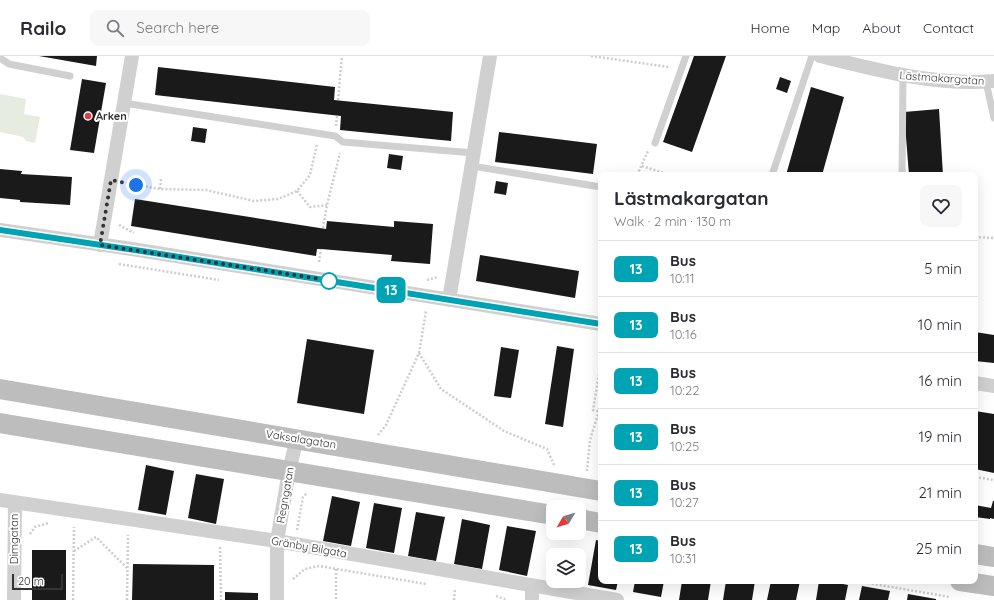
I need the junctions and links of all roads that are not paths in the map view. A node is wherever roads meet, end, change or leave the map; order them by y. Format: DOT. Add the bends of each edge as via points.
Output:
graph roads {
  1 [pos="132,56"];
  2 [pos="490,56"];
  3 [pos="686,56"];
  4 [pos="812,56"];
  5 [pos="820,56"];
  6 [pos="0,58"];
  7 [pos="70,76"];
  8 [pos="903,76"];
  9 [pos="990,81"];
  10 [pos="124,103"];
  11 [pos="994,118"];
  12 [pos="655,143"];
  13 [pos="473,159"];
  14 [pos="773,172"];
  15 [pos="902,172"];
  16 [pos="598,185"];
  17 [pos="0,230"];
  18 [pos="100,245"];
  19 [pos="449,300"];
  20 [pos="598,324"];
  21 [pos="978,383"];
  22 [pos="994,386"];
  23 [pos="0,389"];
  24 [pos="0,423"];
  25 [pos="297,438"];
  26 [pos="289,471"];
  27 [pos="598,490"];
  28 [pos="0,500"];
  29 [pos="14,503"];
  30 [pos="546,514"];
  31 [pos="586,520"];
  32 [pos="598,522"];
  33 [pos="277,541"];
  34 [pos="978,554"];
  35 [pos="994,557"];
  36 [pos="532,586"];
  37 [pos="994,586"];
  38 [pos="957,589"];
  39 [pos="14,600"];
  40 [pos="276,600"];
  41 [pos="532,600"];
  42 [pos="617,600"];
  1 -- 10 [label="street"];
  2 -- 13 [label="street"];
  3 -- 12 [label="lane"];
  4 -- 14 [label="lane"];
  5 -- 8 [label="street, Lästmakargatan"];
  6 -- 7 [label="lane" via="9,64"];
  8 -- 9 [label="street, Lästmakargatan" via="951,81"];
  8 -- 15 [label="lane"];
  9 -- 11 [label="lane"];
  10 -- 13 [label="lane" via="335,136 343,142"];
  10 -- 18 [label="street"];
  13 -- 16 [label="lane"];
  13 -- 19 [label="street"];
  17 -- 18 [label="street"];
  18 -- 19 [label="street"];
  19 -- 20 [label="street"];
  21 -- 22 [label="street"];
  23 -- 25 [label="main road, Vaksalagatan"];
  24 -- 26 [label="main road"];
  25 -- 26 [label="street, Regngatan"];
  25 -- 27 [label="main road, Vaksalagatan"];
  26 -- 30 [label="main road"];
  26 -- 33 [label="street, Regngatan"];
  28 -- 29 [label="street, Gränby Bilgata"];
  29 -- 33 [label="street, Gränby Bilgata"];
  29 -- 39 [label="street, Dimgatan"];
  31 -- 32 [label="main road"];
  33 -- 36 [label="street, Gränby Bilgata"];
  33 -- 40 [label="street, Regngatan"];
  34 -- 35 [label="main road"];
  36 -- 41 [label="street"];
  36 -- 42 [label="street, Gränby Bilgata"];
  37 -- 38 [label="main road"];
}
